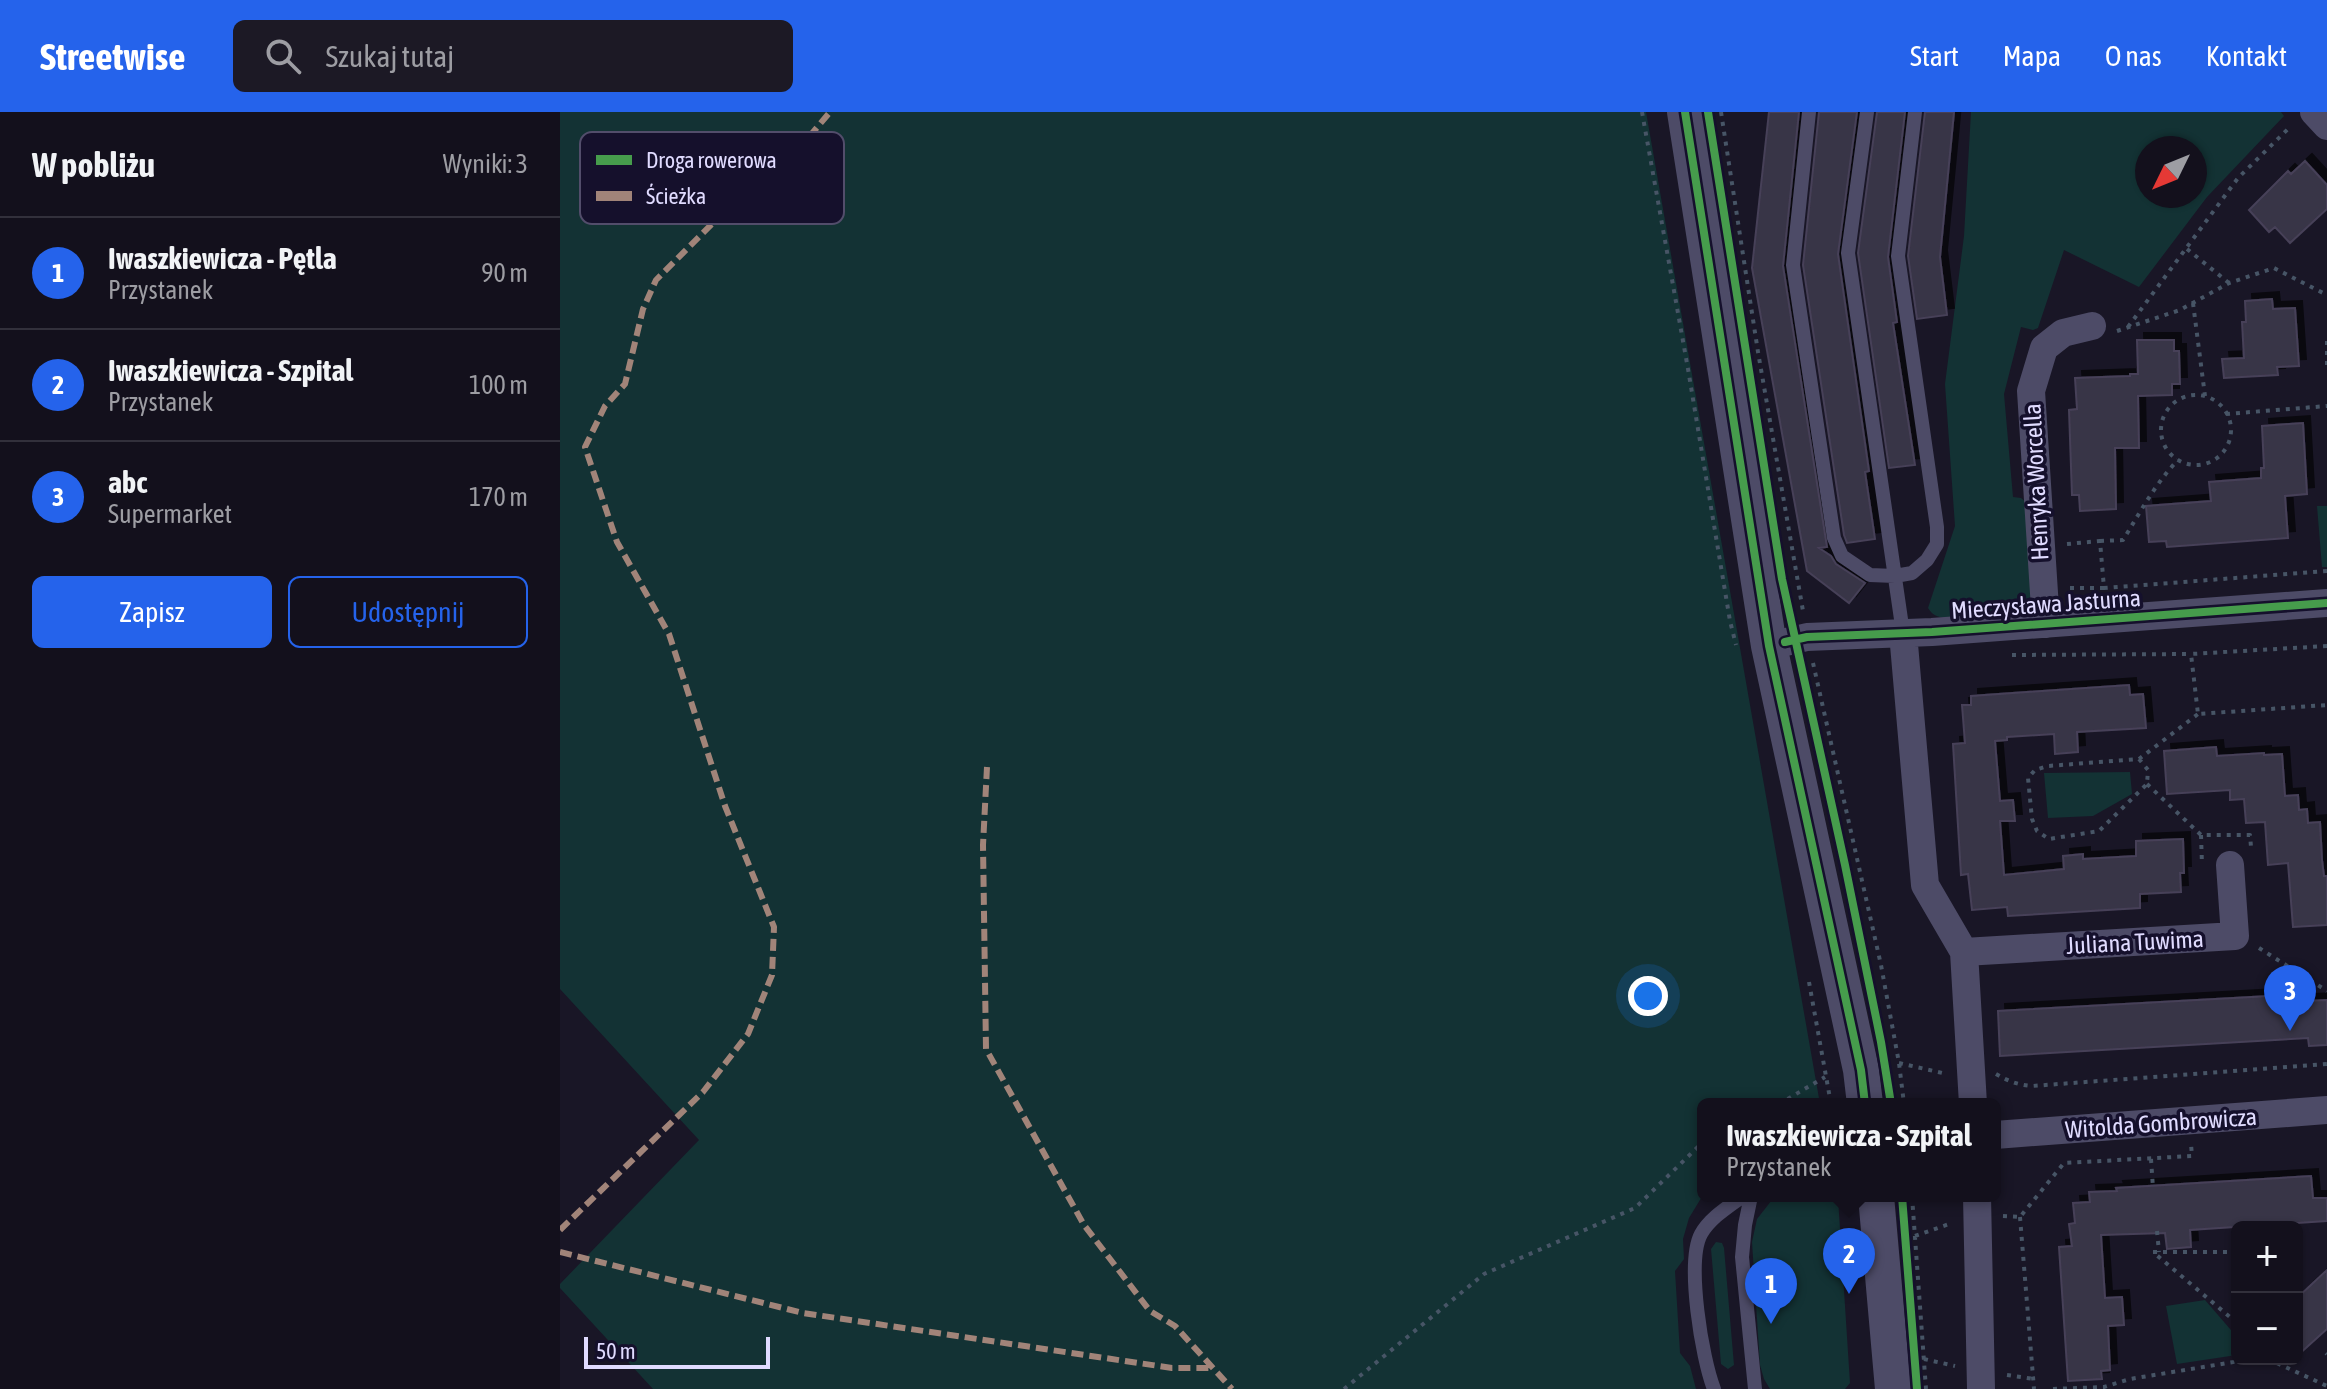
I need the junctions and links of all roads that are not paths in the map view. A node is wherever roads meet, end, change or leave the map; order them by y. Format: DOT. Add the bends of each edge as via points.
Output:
graph roads {
  1 [pos="1685,112"];
  2 [pos="1809,112"];
  3 [pos="1867,112"];
  4 [pos="1915,112"];
  5 [pos="2104,329"];
  6 [pos="1895,576"];
  7 [pos="2327,603"];
  8 [pos="2046,624"];
  9 [pos="1903,633"];
  10 [pos="1769,646"];
  11 [pos="2216,869"];
  12 [pos="1964,952"];
  13 [pos="1864,1098"];
  14 [pos="1973,1098"];
  15 [pos="2327,1110"];
  16 [pos="2001,1135"];
  17 [pos="1736,1202"];
  18 [pos="1750,1202"];
  19 [pos="1977,1202"];
  20 [pos="1889,1203"];
  21 [pos="1714,1389"];
  22 [pos="1755,1389"];
  23 [pos="1893,1389"];
  24 [pos="1981,1389"];
  1 -- 10 [label="street"];
  2 -- 6 [label="lane" via="1793,265 1834,538 1842,556 1870,575"];
  3 -- 6 [label="lane" via="1848,253"];
  4 -- 6 [label="lane" via="1898,256 1937,544 1912,573"];
  5 -- 8 [label="street, Henryka Worcella" via="2063,333 2044,348 2031,391"];
  6 -- 9 [label="lane"];
  7 -- 8 [label="street, Mieczysława Jasturna"];
  8 -- 9 [label="street, Mieczysława Jasturna"];
  9 -- 10 [label="street, Mieczysława Jasturna" via="1807,637"];
  9 -- 12 [label="street" via="1925,885"];
  10 -- 13 [label="street"];
  11 -- 12 [label="street, Juliana Tuwima" via="2235,936"];
  12 -- 14 [label="street"];
  15 -- 16 [label="street, Witolda Gombrowicza"];
  17 -- 21 [label="lane" via="1708,1224 1696,1245 1701,1345"];
  18 -- 22 [label="lane" via="1742,1257"];
  19 -- 24 [label="street"];
  20 -- 23 [label="street"];
}
